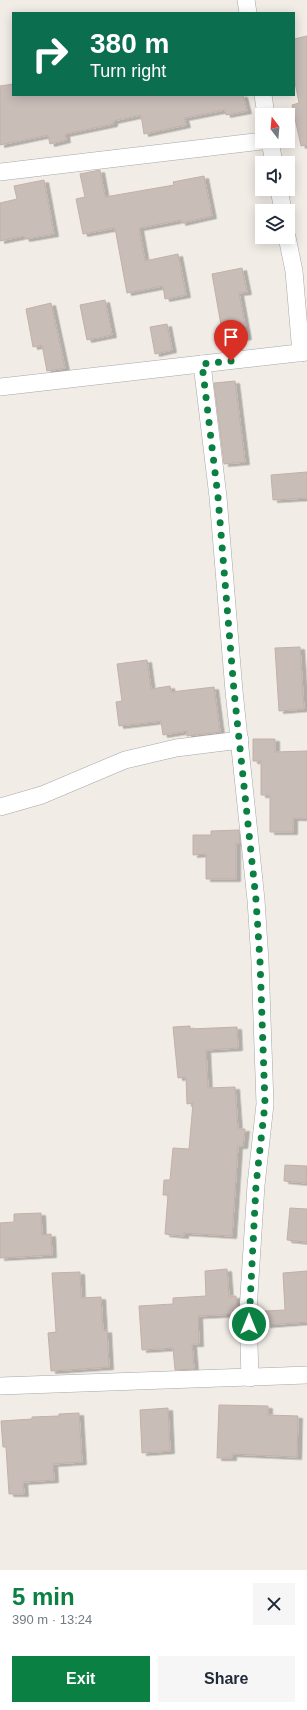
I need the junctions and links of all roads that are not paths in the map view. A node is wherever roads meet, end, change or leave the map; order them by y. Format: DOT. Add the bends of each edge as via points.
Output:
graph roads {
  1 [pos="246,0"];
  2 [pos="248,12"];
  3 [pos="263,96"];
  4 [pos="265,108"];
  5 [pos="255,142"];
  6 [pos="0,172"];
  7 [pos="289,244"];
  8 [pos="304,353"];
  9 [pos="202,364"];
  10 [pos="0,387"];
  11 [pos="240,740"];
  12 [pos="0,807"];
  13 [pos="307,1376"];
  14 [pos="250,1378"];
  15 [pos="0,1386"];
  1 -- 2 [label="street"];
  3 -- 4 [label="street"];
  5 -- 6 [label="street"];
  7 -- 8 [label="street"];
  8 -- 9 [label="street"];
  9 -- 10 [label="street"];
  9 -- 11 [label="street" via="218,497"];
  11 -- 12 [label="street" via="176,748 125,760 42,795"];
  11 -- 14 [label="street" via="256,900 265,1104 256,1185 248,1311"];
  13 -- 14 [label="street"];
  14 -- 15 [label="street"];
}
